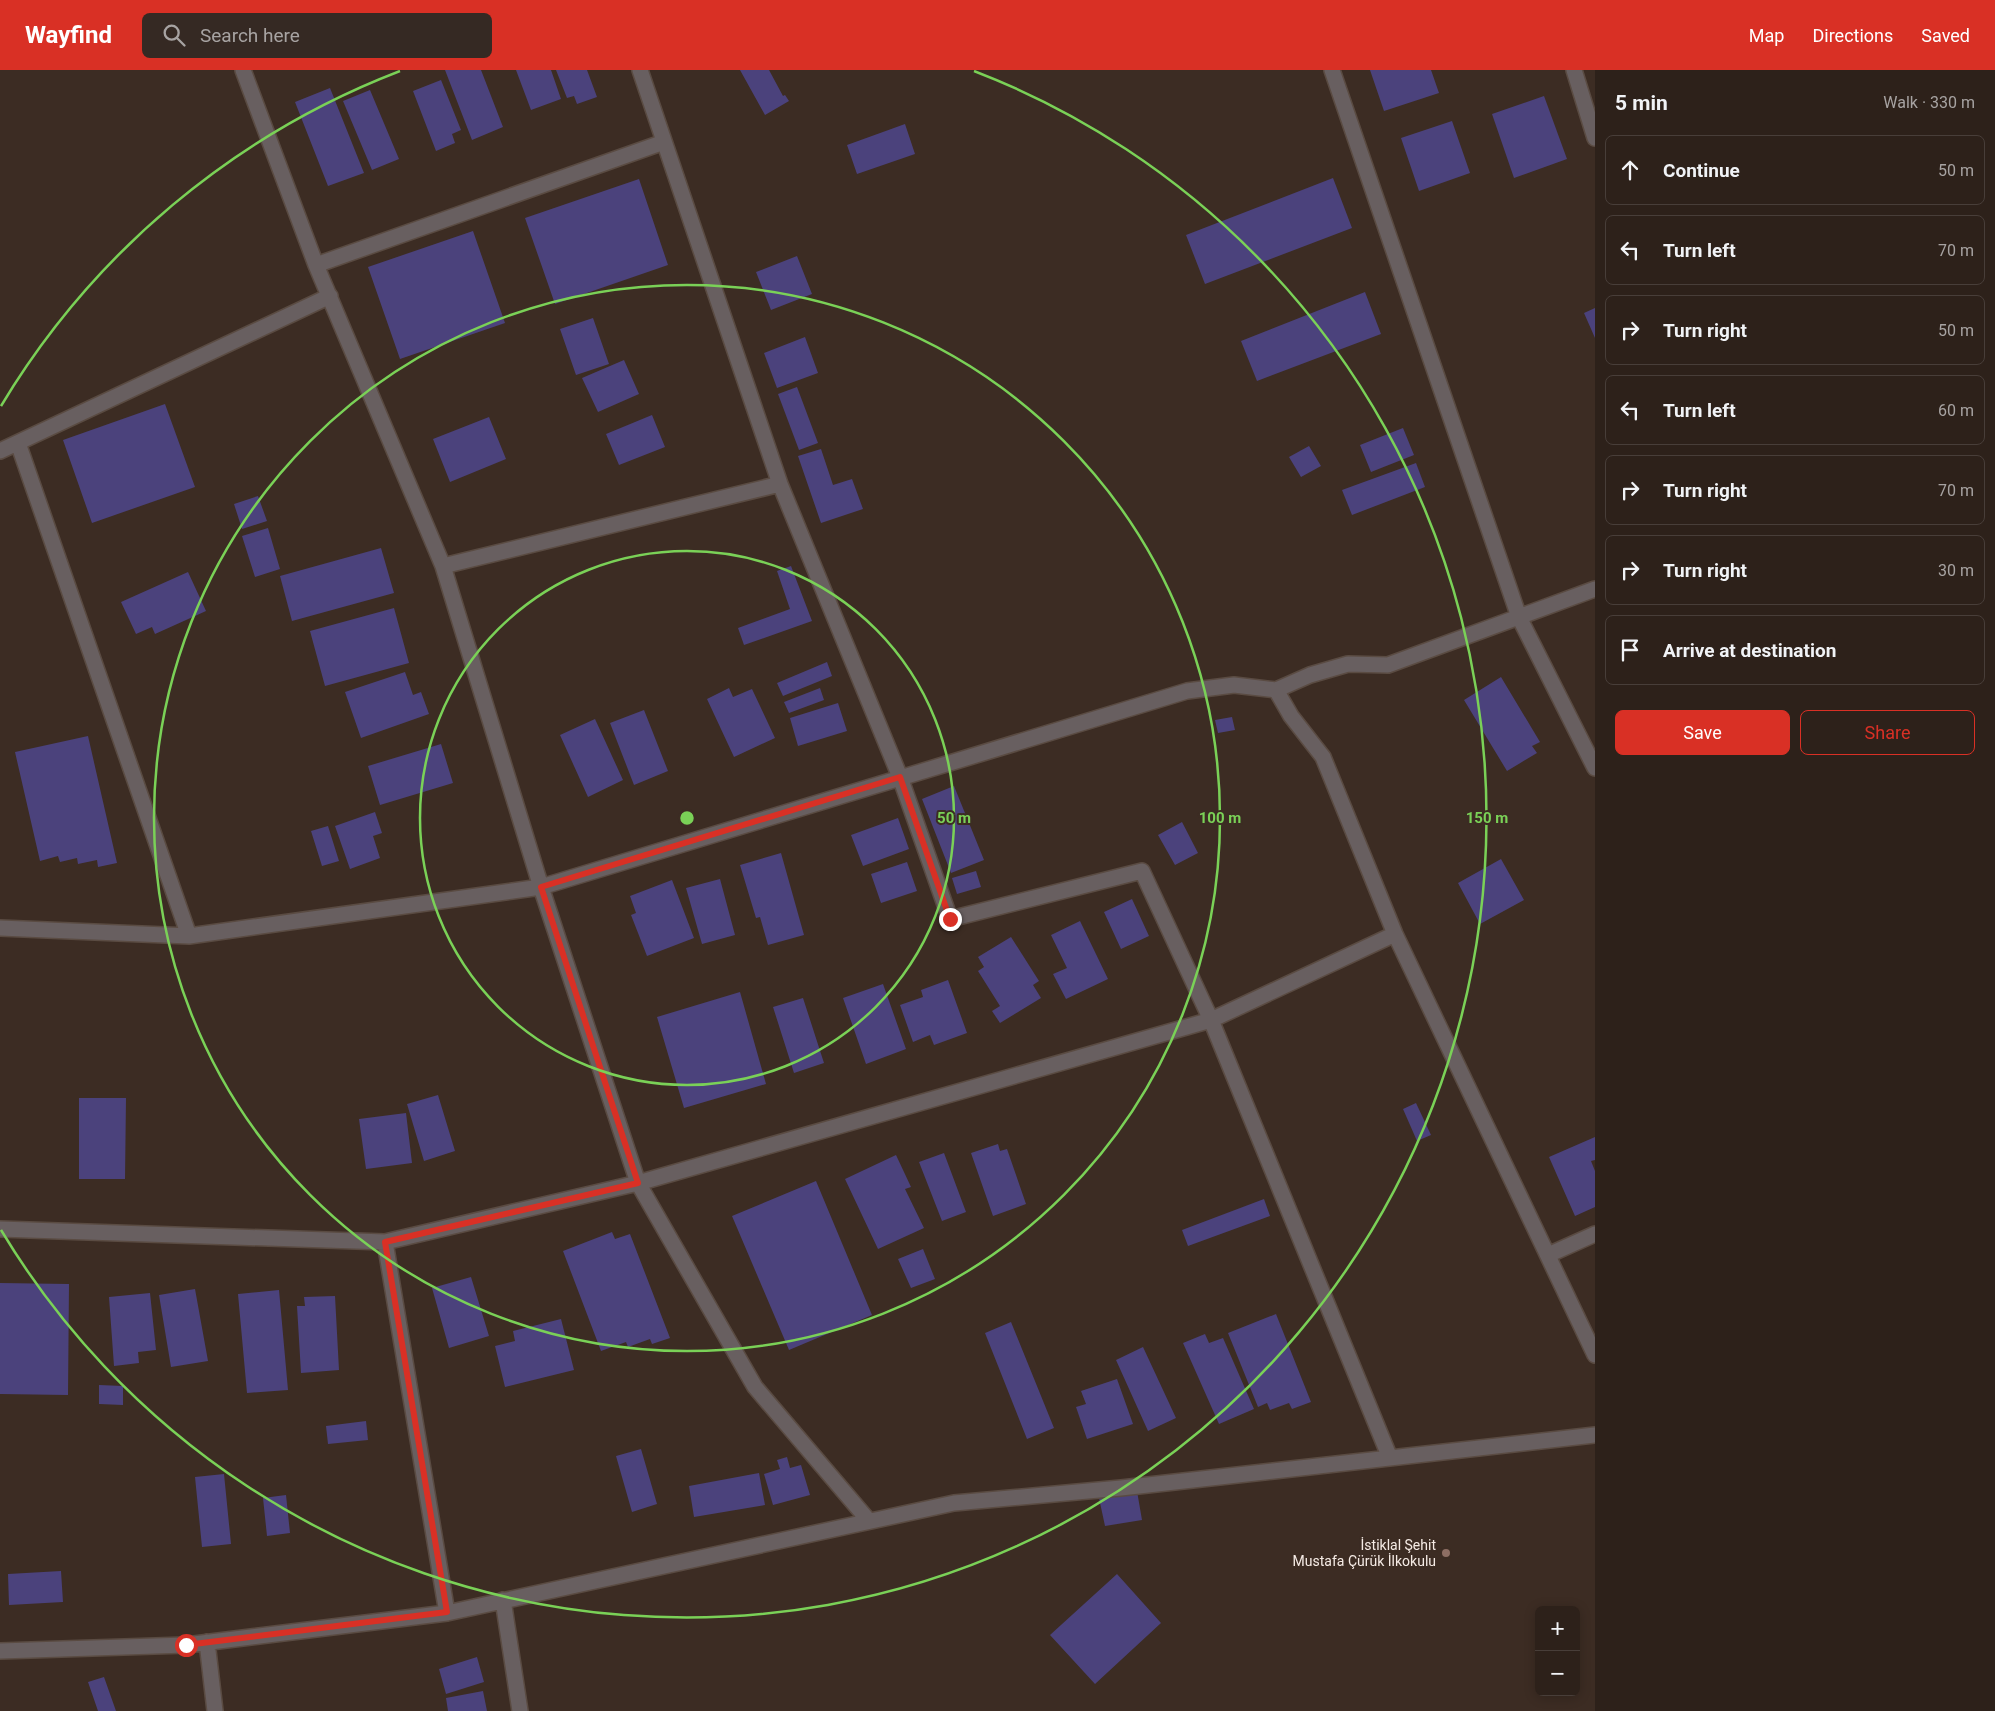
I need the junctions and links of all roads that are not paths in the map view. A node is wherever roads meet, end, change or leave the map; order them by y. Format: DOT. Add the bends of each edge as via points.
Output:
graph roads {
  1 [pos="243,70"];
  2 [pos="640,70"];
  3 [pos="1332,70"];
  4 [pos="1574,70"];
  5 [pos="1595,138"];
  6 [pos="664,142"];
  7 [pos="316,265"];
  8 [pos="330,296"];
  9 [pos="18,443"];
  10 [pos="0,451"];
  11 [pos="780,484"];
  12 [pos="443,566"];
  13 [pos="1595,589"];
  14 [pos="1519,617"];
  15 [pos="1276,690"];
  16 [pos="1595,768"];
  17 [pos="900,777"];
  18 [pos="541,887"];
  19 [pos="0,928"];
  20 [pos="1395,934"];
  21 [pos="189,936"];
  22 [pos="1211,1020"];
  23 [pos="638,1183"];
  24 [pos="0,1229"];
  25 [pos="1595,1234"];
  26 [pos="385,1242"];
  27 [pos="1548,1255"];
  28 [pos="1595,1354"];
  29 [pos="1595,1435"];
  30 [pos="1390,1458"];
  31 [pos="869,1521"];
  32 [pos="503,1600"];
  33 [pos="447,1612"];
  34 [pos="207,1642"];
  35 [pos="0,1651"];
  36 [pos="215,1711"];
  37 [pos="520,1711"];
  1 -- 7 [label="street"];
  2 -- 6 [label="street"];
  3 -- 14 [label="street"];
  4 -- 5 [label="street"];
  6 -- 7 [label="street"];
  6 -- 11 [label="street"];
  7 -- 8 [label="street"];
  8 -- 9 [label="street"];
  8 -- 12 [label="street"];
  9 -- 10 [label="street"];
  9 -- 21 [label="street"];
  11 -- 12 [label="street"];
  11 -- 17 [label="street"];
  12 -- 18 [label="street"];
  13 -- 14 [label="street"];
  14 -- 15 [label="street" via="1388,665 1348,664 1310,675"];
  14 -- 16 [label="street"];
  15 -- 17 [label="street" via="1234,685 1187,691"];
  15 -- 20 [label="street" via="1291,716 1323,757"];
  17 -- 18 [label="street"];
  17 -- 22 [label="street" via="950,919 1142,871"];
  18 -- 21 [label="street"];
  18 -- 23 [label="street"];
  19 -- 21 [label="street"];
  20 -- 22 [label="street"];
  20 -- 27 [label="street"];
  22 -- 23 [label="street"];
  22 -- 30 [label="street"];
  23 -- 26 [label="street"];
  23 -- 31 [label="street" via="756,1386"];
  24 -- 26 [label="street"];
  25 -- 27 [label="street"];
  26 -- 33 [label="street"];
  27 -- 28 [label="street"];
  29 -- 30 [label="street"];
  30 -- 31 [label="street" via="954,1503"];
  31 -- 32 [label="street"];
  32 -- 33 [label="street"];
  32 -- 37 [label="street"];
  33 -- 34 [label="street"];
  34 -- 35 [label="street"];
  34 -- 36 [label="street"];
}
